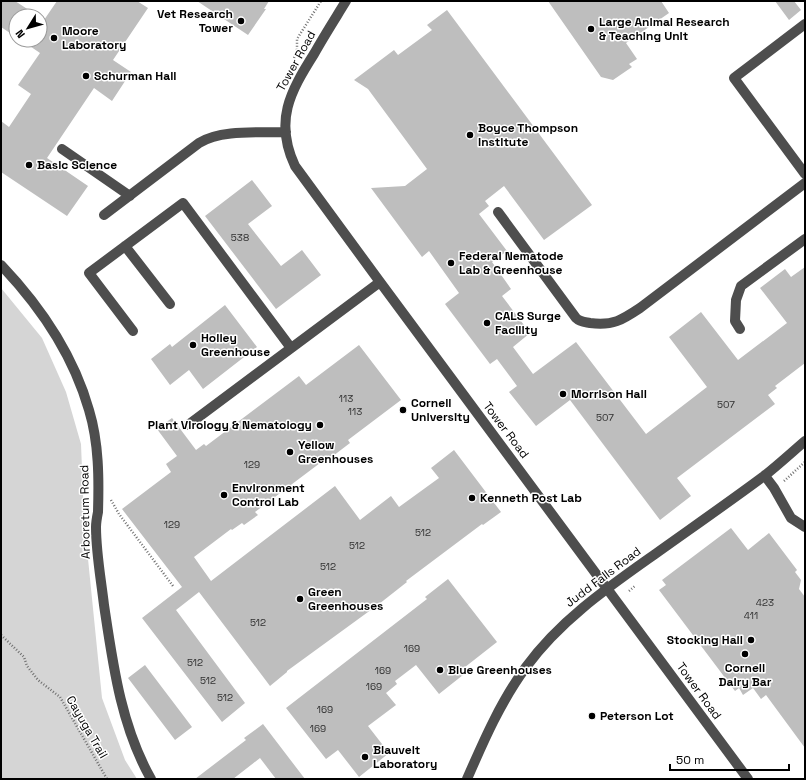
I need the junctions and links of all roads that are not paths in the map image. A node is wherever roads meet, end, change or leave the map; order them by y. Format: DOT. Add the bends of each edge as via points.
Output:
graph roads {
  1 [pos="346,1"];
  2 [pos="805,24"];
  3 [pos="286,132"];
  4 [pos="62,149"];
  5 [pos="805,174"];
  6 [pos="805,183"];
  7 [pos="130,196"];
  8 [pos="498,212"];
  9 [pos="104,215"];
  10 [pos="805,239"];
  11 [pos="126,246"];
  12 [pos="1,265"];
  13 [pos="380,282"];
  14 [pos="170,304"];
  15 [pos="740,329"];
  16 [pos="133,331"];
  17 [pos="290,348"];
  18 [pos="188,424"];
  19 [pos="805,441"];
  20 [pos="765,476"];
  21 [pos="805,527"];
  22 [pos="607,589"];
  23 [pos="151,779"];
  24 [pos="467,779"];
  25 [pos="748,779"];
  1 -- 3 [label="street, Tower Road" via="294,88 287,110"];
  2 -- 5 [label="street" via="734,78"];
  3 -- 7 [label="street" via="211,137 199,143"];
  3 -- 13 [label="street, Tower Road" via="288,148 295,166"];
  4 -- 7 [label="street"];
  6 -- 8 [label="street" via="640,308 619,321 605,324 580,321 576,318"];
  7 -- 9 [label="street"];
  10 -- 15 [label="street" via="742,286 736,300 735,321"];
  11 -- 14 [label="street"];
  11 -- 16 [label="street" via="89,273"];
  11 -- 17 [label="street" via="183,203"];
  12 -- 23 [label="street, Arboretum Road" via="19,284 55,332 78,377 90,411 98,476 97,554 111,654 131,735"];
  13 -- 17 [label="street"];
  13 -- 22 [label="street, Tower Road"];
  17 -- 18 [label="street"];
  19 -- 20 [label="street, Judd Falls Road"];
  20 -- 21 [label="street" via="791,518"];
  20 -- 22 [label="street, Judd Falls Road"];
  22 -- 24 [label="street, Judd Falls Road" via="551,637 527,666 492,723"];
  22 -- 25 [label="street, Tower Road"];
}
